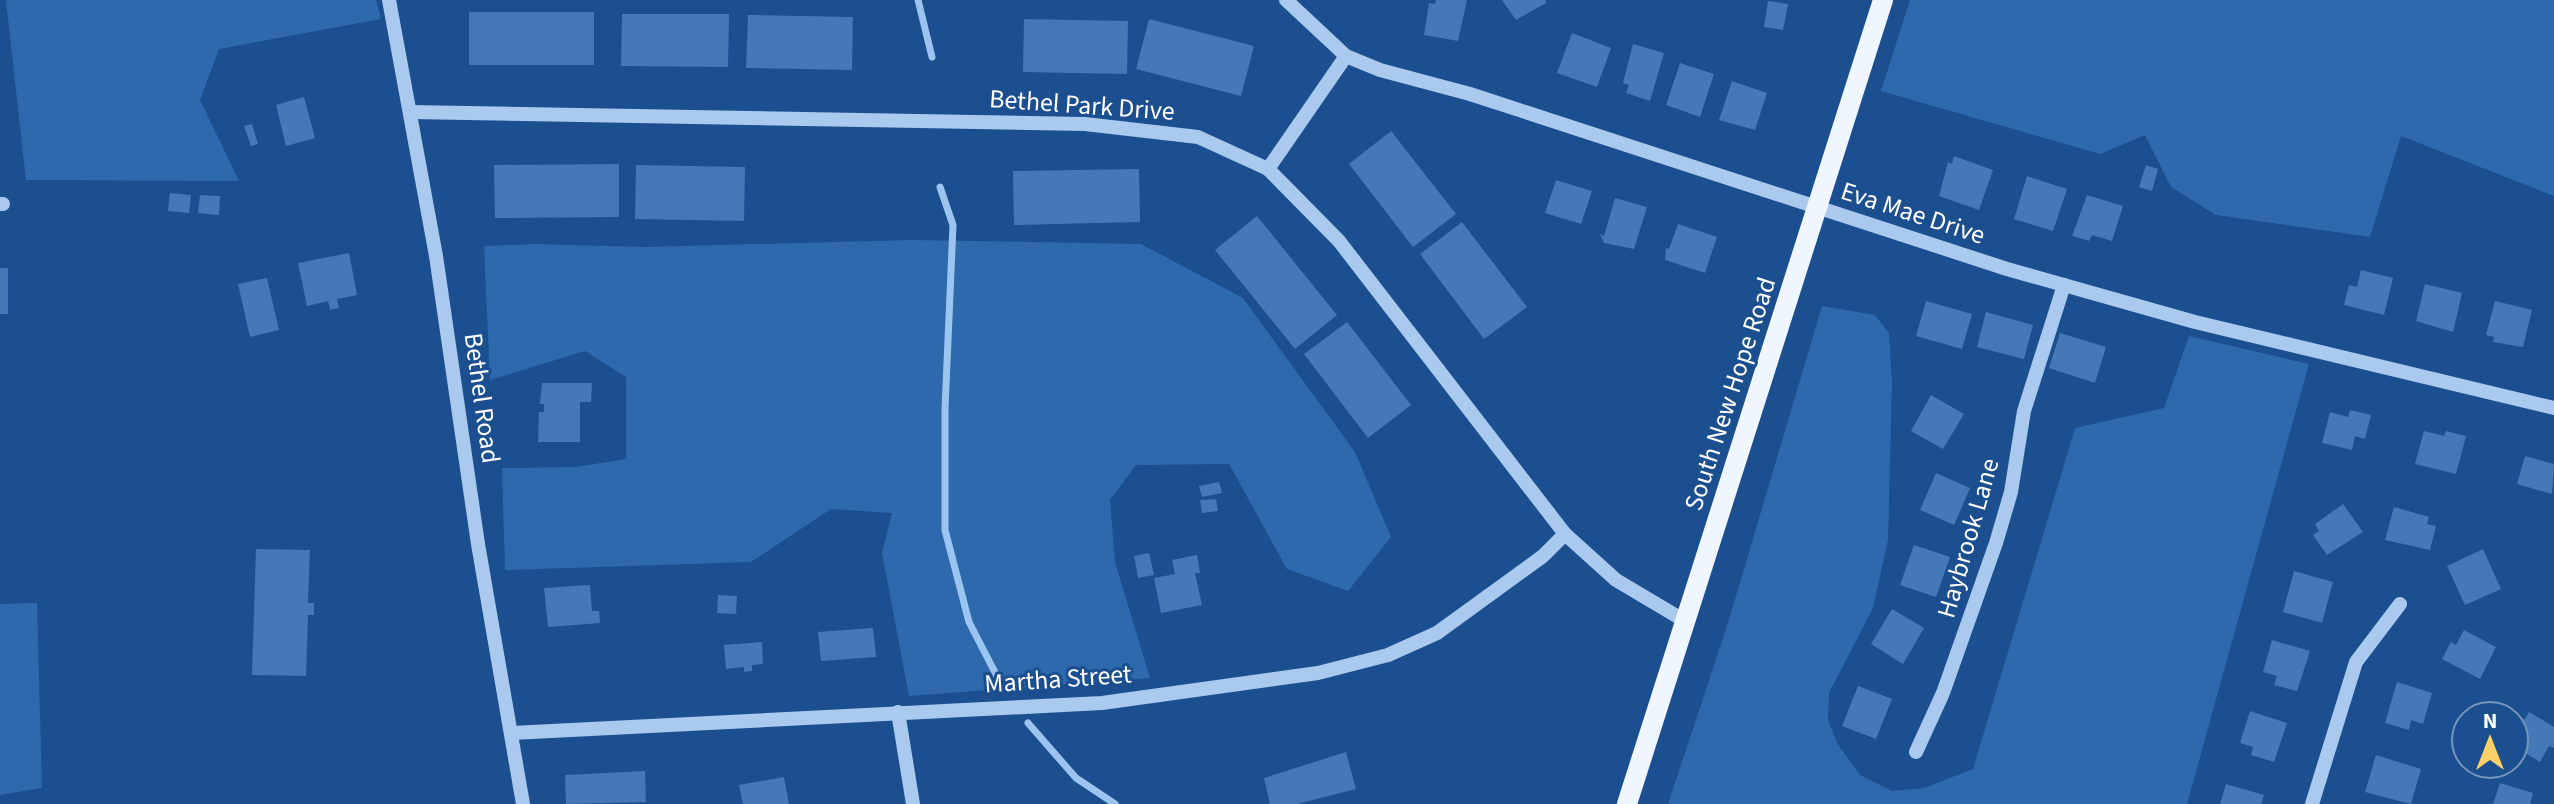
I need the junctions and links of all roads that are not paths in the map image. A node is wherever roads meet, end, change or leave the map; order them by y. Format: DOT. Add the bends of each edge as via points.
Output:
graph roads {
  1 [pos="389,0"];
  2 [pos="1286,0"];
  3 [pos="1883,0"];
  4 [pos="1346,56"];
  5 [pos="410,112"];
  6 [pos="1268,169"];
  7 [pos="1817,206"];
  8 [pos="2064,285"];
  9 [pos="2554,408"];
  10 [pos="1565,534"];
  11 [pos="2400,604"];
  12 [pos="1685,621"];
  13 [pos="898,712"];
  14 [pos="512,733"];
  15 [pos="1916,752"];
  16 [pos="523,804"];
  17 [pos="913,804"];
  18 [pos="1627,804"];
  19 [pos="2312,804"];
  1 -- 5 [label="street, Bethel Road"];
  2 -- 4 [label="street, Eva Mae Drive"];
  3 -- 7 [label="main road, South New Hope Road"];
  4 -- 6 [label="street"];
  4 -- 7 [label="street, Eva Mae Drive"];
  5 -- 6 [label="street, Bethel Park Drive" via="1085,124 1198,137"];
  5 -- 14 [label="street, Bethel Road"];
  6 -- 10 [label="street, Bethel Park Drive" via="1339,241"];
  7 -- 8 [label="street, Eva Mae Drive"];
  7 -- 12 [label="main road, South New Hope Road"];
  8 -- 9 [label="street, Eva Mae Drive"];
  8 -- 15 [label="street, Haybrook Lane" via="2024,411 2011,492 1996,543 1943,693"];
  10 -- 12 [label="street, Bethel Park Drive" via="1616,580"];
  10 -- 13 [label="street, Martha Street" via="1465,616 1388,655 1318,673 1102,703"];
  11 -- 19 [label="street" via="2356,662"];
  12 -- 18 [label="main road, South New Hope Road"];
  13 -- 14 [label="street, Martha Street"];
  13 -- 17 [label="street"];
  14 -- 16 [label="street, Bethel Road"];
}
